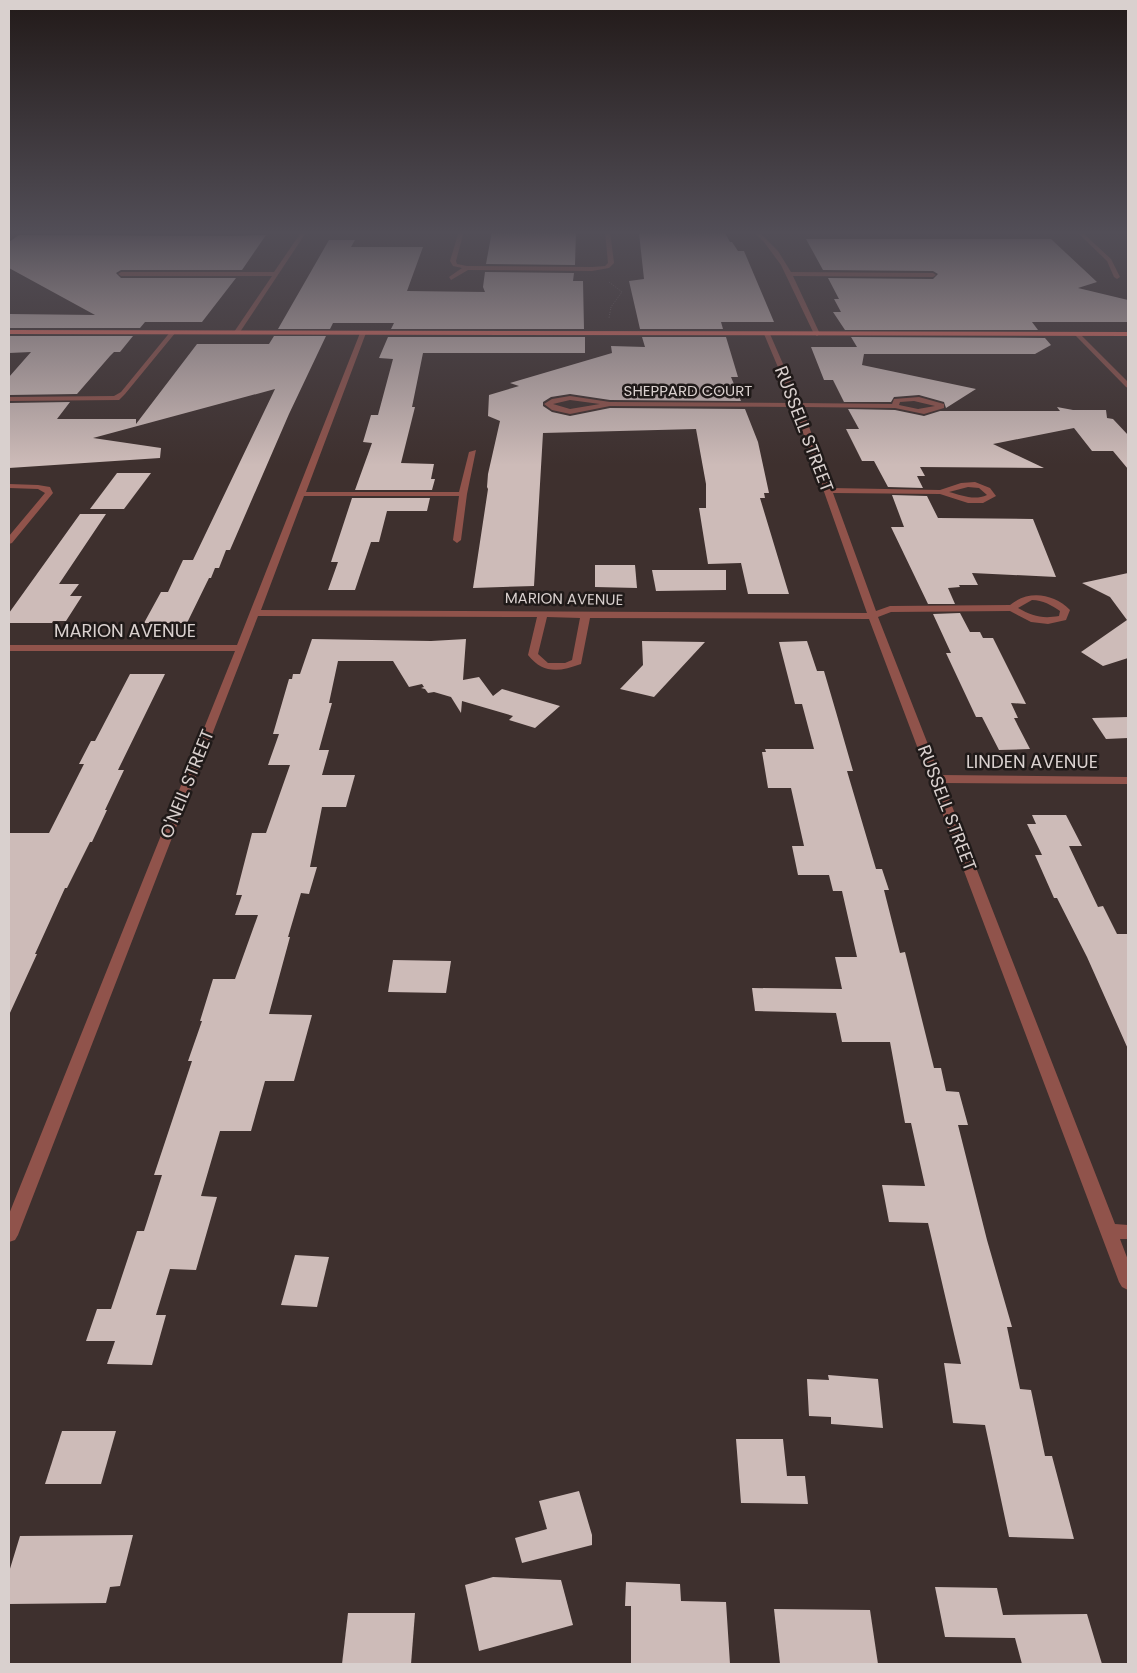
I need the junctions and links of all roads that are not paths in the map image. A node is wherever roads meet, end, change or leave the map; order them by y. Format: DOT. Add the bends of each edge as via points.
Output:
graph roads {
  1 [pos="252,309"];
  2 [pos="806,309"];
  3 [pos="9,332"];
  4 [pos="173,332"];
  5 [pos="237,332"];
  6 [pos="363,333"];
  7 [pos="768,334"];
  8 [pos="817,334"];
  9 [pos="1077,334"];
  10 [pos="1128,334"];
  11 [pos="1128,386"];
  12 [pos="9,399"];
  13 [pos="610,404"];
  14 [pos="797,404"];
  15 [pos="895,406"];
  16 [pos="472,452"];
  17 [pos="9,486"];
  18 [pos="827,490"];
  19 [pos="941,492"];
  20 [pos="301,494"];
  21 [pos="463,494"];
  22 [pos="457,540"];
  23 [pos="9,541"];
  24 [pos="1012,608"];
  25 [pos="254,613"];
  26 [pos="543,613"];
  27 [pos="586,614"];
  28 [pos="874,616"];
  29 [pos="9,648"];
  30 [pos="241,648"];
  31 [pos="935,779"];
  32 [pos="1128,780"];
  33 [pos="1109,1231"];
  34 [pos="1128,1232"];
  35 [pos="9,1235"];
  36 [pos="1128,1282"];
  1 -- 5 [label="street"];
  2 -- 8 [label="street"];
  3 -- 4 [label="main road"];
  4 -- 5 [label="main road"];
  4 -- 12 [label="street" via="116,398"];
  5 -- 6 [label="main road"];
  6 -- 7 [label="main road"];
  6 -- 20 [label="street, O'NEIL STREET"];
  7 -- 8 [label="main road"];
  7 -- 14 [label="street, RUSSELL STREET"];
  8 -- 9 [label="main road"];
  9 -- 10 [label="main road"];
  9 -- 11 [label="street"];
  13 -- 13 [label="street, SHEPPARD COURT" via="575,412 556,411 548,404 557,398"];
  13 -- 14 [label="street, SHEPPARD COURT"];
  14 -- 15 [label="street, SHEPPARD COURT"];
  14 -- 18 [label="street, RUSSELL STREET"];
  15 -- 15 [label="street" via="916,411 933,411 940,406 930,400 908,398 897,401"];
  16 -- 21 [label="street"];
  17 -- 23 [label="street" via="47,489 49,493"];
  18 -- 19 [label="street"];
  18 -- 28 [label="street, RUSSELL STREET"];
  19 -- 19 [label="street" via="968,500 992,496 980,485 965,484"];
  20 -- 21 [label="street"];
  20 -- 25 [label="street, O'NEIL STREET"];
  21 -- 22 [label="street"];
  24 -- 24 [label="street" via="1031,619 1048,621 1063,618 1065,610 1050,600 1031,597 1020,600"];
  24 -- 28 [label="street, MARION AVENUE" via="890,609"];
  25 -- 26 [label="street, MARION AVENUE"];
  25 -- 30 [label="street, O'NEIL STREET"];
  26 -- 27 [label="street, MARION AVENUE"];
  26 -- 27 [label="street" via="532,655 545,666 566,666 577,662"];
  27 -- 28 [label="street, MARION AVENUE"];
  28 -- 31 [label="street, RUSSELL STREET"];
  29 -- 30 [label="street, MARION AVENUE"];
  30 -- 35 [label="street, O'NEIL STREET"];
  31 -- 32 [label="street, LINDEN AVENUE"];
  31 -- 33 [label="street, RUSSELL STREET"];
  33 -- 34 [label="street"];
  33 -- 36 [label="street, RUSSELL STREET"];
}
